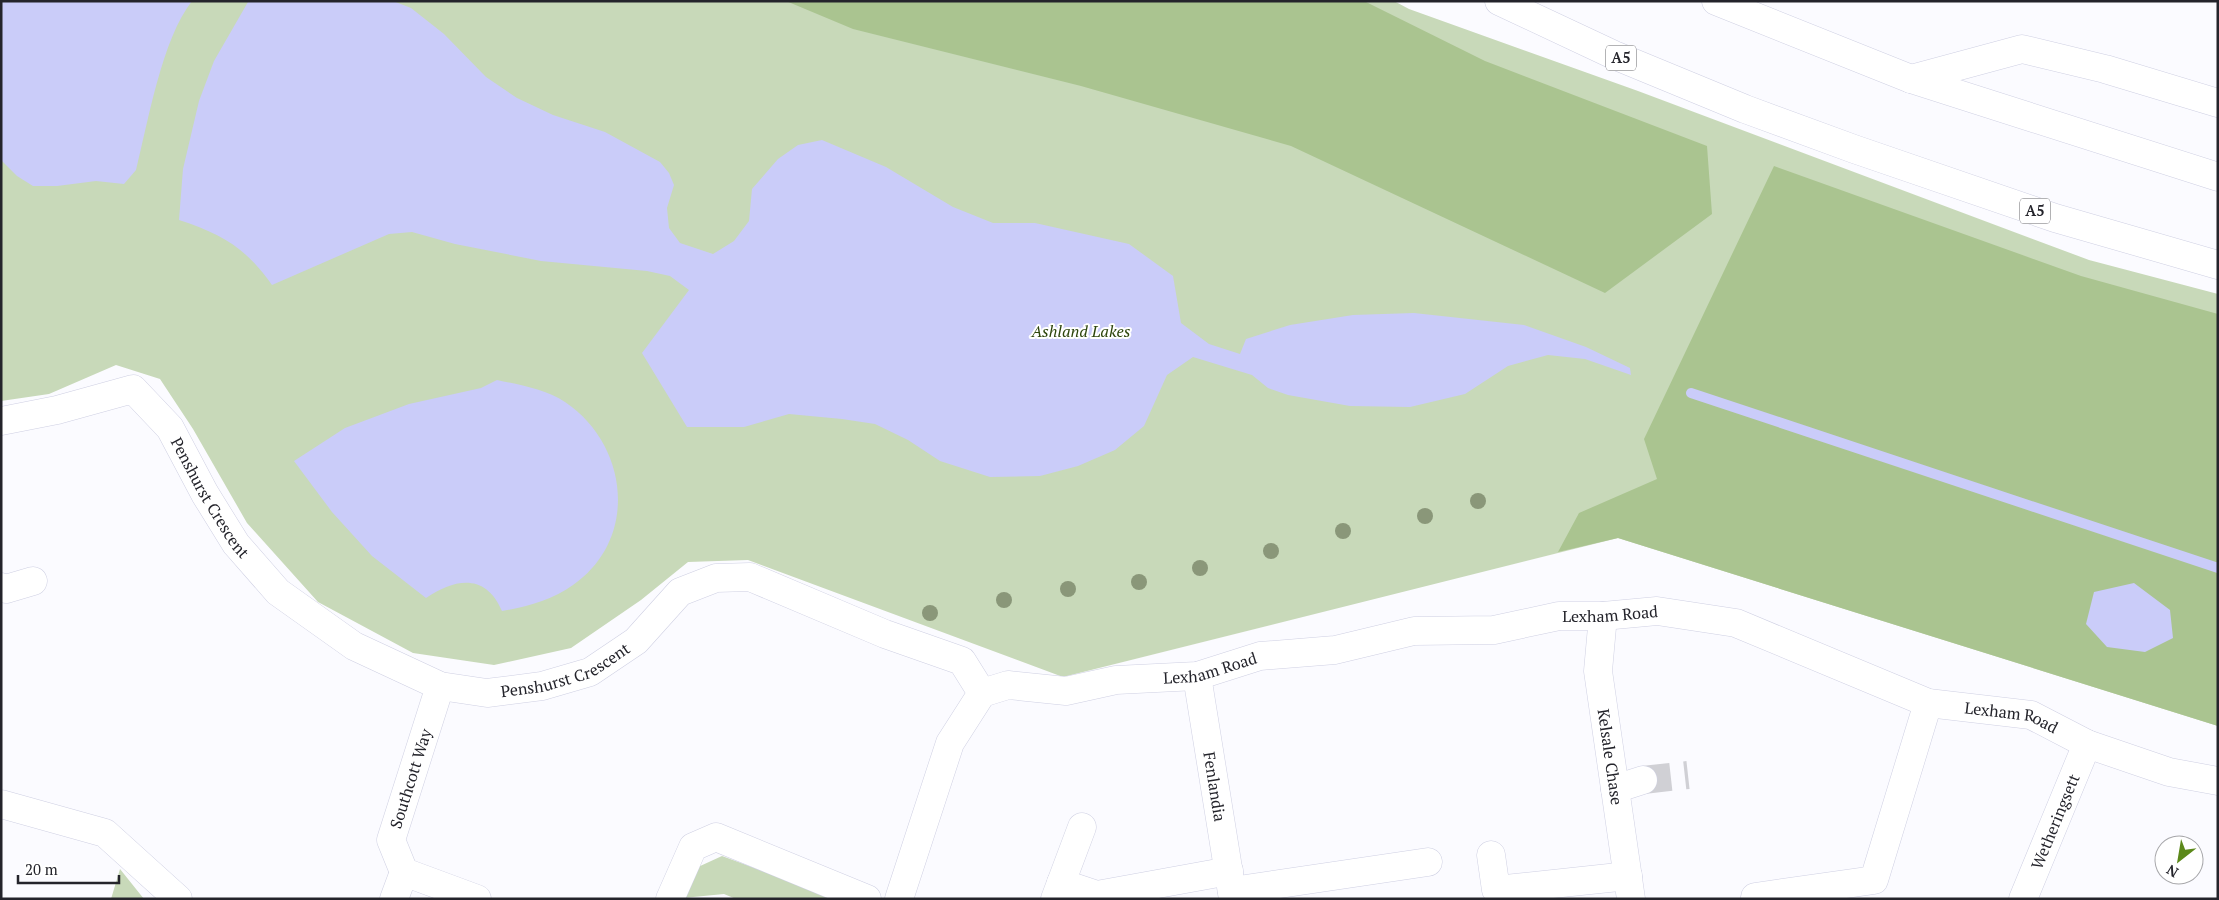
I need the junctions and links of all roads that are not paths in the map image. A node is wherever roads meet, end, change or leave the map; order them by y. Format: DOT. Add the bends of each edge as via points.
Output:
graph roads {
  1 [pos="1500,1"];
  2 [pos="1716,1"];
  3 [pos="1904,76"];
  4 [pos="2218,103"];
  5 [pos="2218,177"];
  6 [pos="2218,265"];
  7 [pos="1,421"];
  8 [pos="33,582"];
  9 [pos="1,587"];
  10 [pos="1603,616"];
  11 [pos="1197,676"];
  12 [pos="440,686"];
  13 [pos="982,693"];
  14 [pos="1928,703"];
  15 [pos="2087,744"];
  16 [pos="1642,780"];
  17 [pos="2218,781"];
  18 [pos="1616,789"];
  19 [pos="1,804"];
  20 [pos="1082,827"];
  21 [pos="1491,855"];
  22 [pos="1428,862"];
  23 [pos="404,872"];
  24 [pos="1232,887"];
  25 [pos="1629,888"];
  26 [pos="1058,891"];
  27 [pos="1755,897"];
  28 [pos="178,899"];
  29 [pos="394,899"];
  30 [pos="477,899"];
  31 [pos="670,899"];
  32 [pos="867,899"];
  33 [pos="899,899"];
  34 [pos="2023,899"];
  1 -- 6 [label="main road, A5" via="1614,55 1745,109 2055,218"];
  2 -- 3 [label="main road"];
  3 -- 4 [label="main road" via="2022,49 2105,69"];
  3 -- 5 [label="main road"];
  7 -- 12 [label="main road, Penshurst Crescent" via="56,410 133,388 170,428 236,544 278,592 354,646"];
  8 -- 9 [label="main road" via="6,590"];
  10 -- 11 [label="main road, Lexham Road" via="1559,616 1494,630 1414,631 1334,650 1260,656"];
  10 -- 14 [label="main road, Lexham Road" via="1657,612 1736,623"];
  10 -- 18 [label="main road, Kelsale Chase" via="1598,671"];
  11 -- 13 [label="main road, Lexham Road" via="1116,680 1066,690 1008,685"];
  11 -- 24 [label="main road, Fenlandia"];
  12 -- 13 [label="main road, Penshurst Crescent" via="487,693 542,686 590,672 636,641 680,592 716,578 750,577 885,634 962,661"];
  12 -- 23 [label="main road, Southcott Way" via="391,840"];
  13 -- 33 [label="main road" via="950,743"];
  14 -- 15 [label="main road, Lexham Road" via="2031,715"];
  14 -- 27 [label="main road" via="1874,880"];
  15 -- 17 [label="main road, Lexham Road" via="2170,772"];
  15 -- 34 [label="main road, Wetheringsett"];
  16 -- 18 [label="main road"];
  18 -- 25 [label="main road, Kelsale Chase"];
  19 -- 28 [label="main road" via="105,833"];
  20 -- 26 [label="main road"];
  21 -- 25 [label="main road" via="1496,890"];
  22 -- 24 [label="main road"];
  23 -- 29 [label="main road"];
  23 -- 30 [label="main road"];
  24 -- 26 [label="main road" via="1097,895"];
  31 -- 32 [label="main road" via="693,847 716,837"];
}
